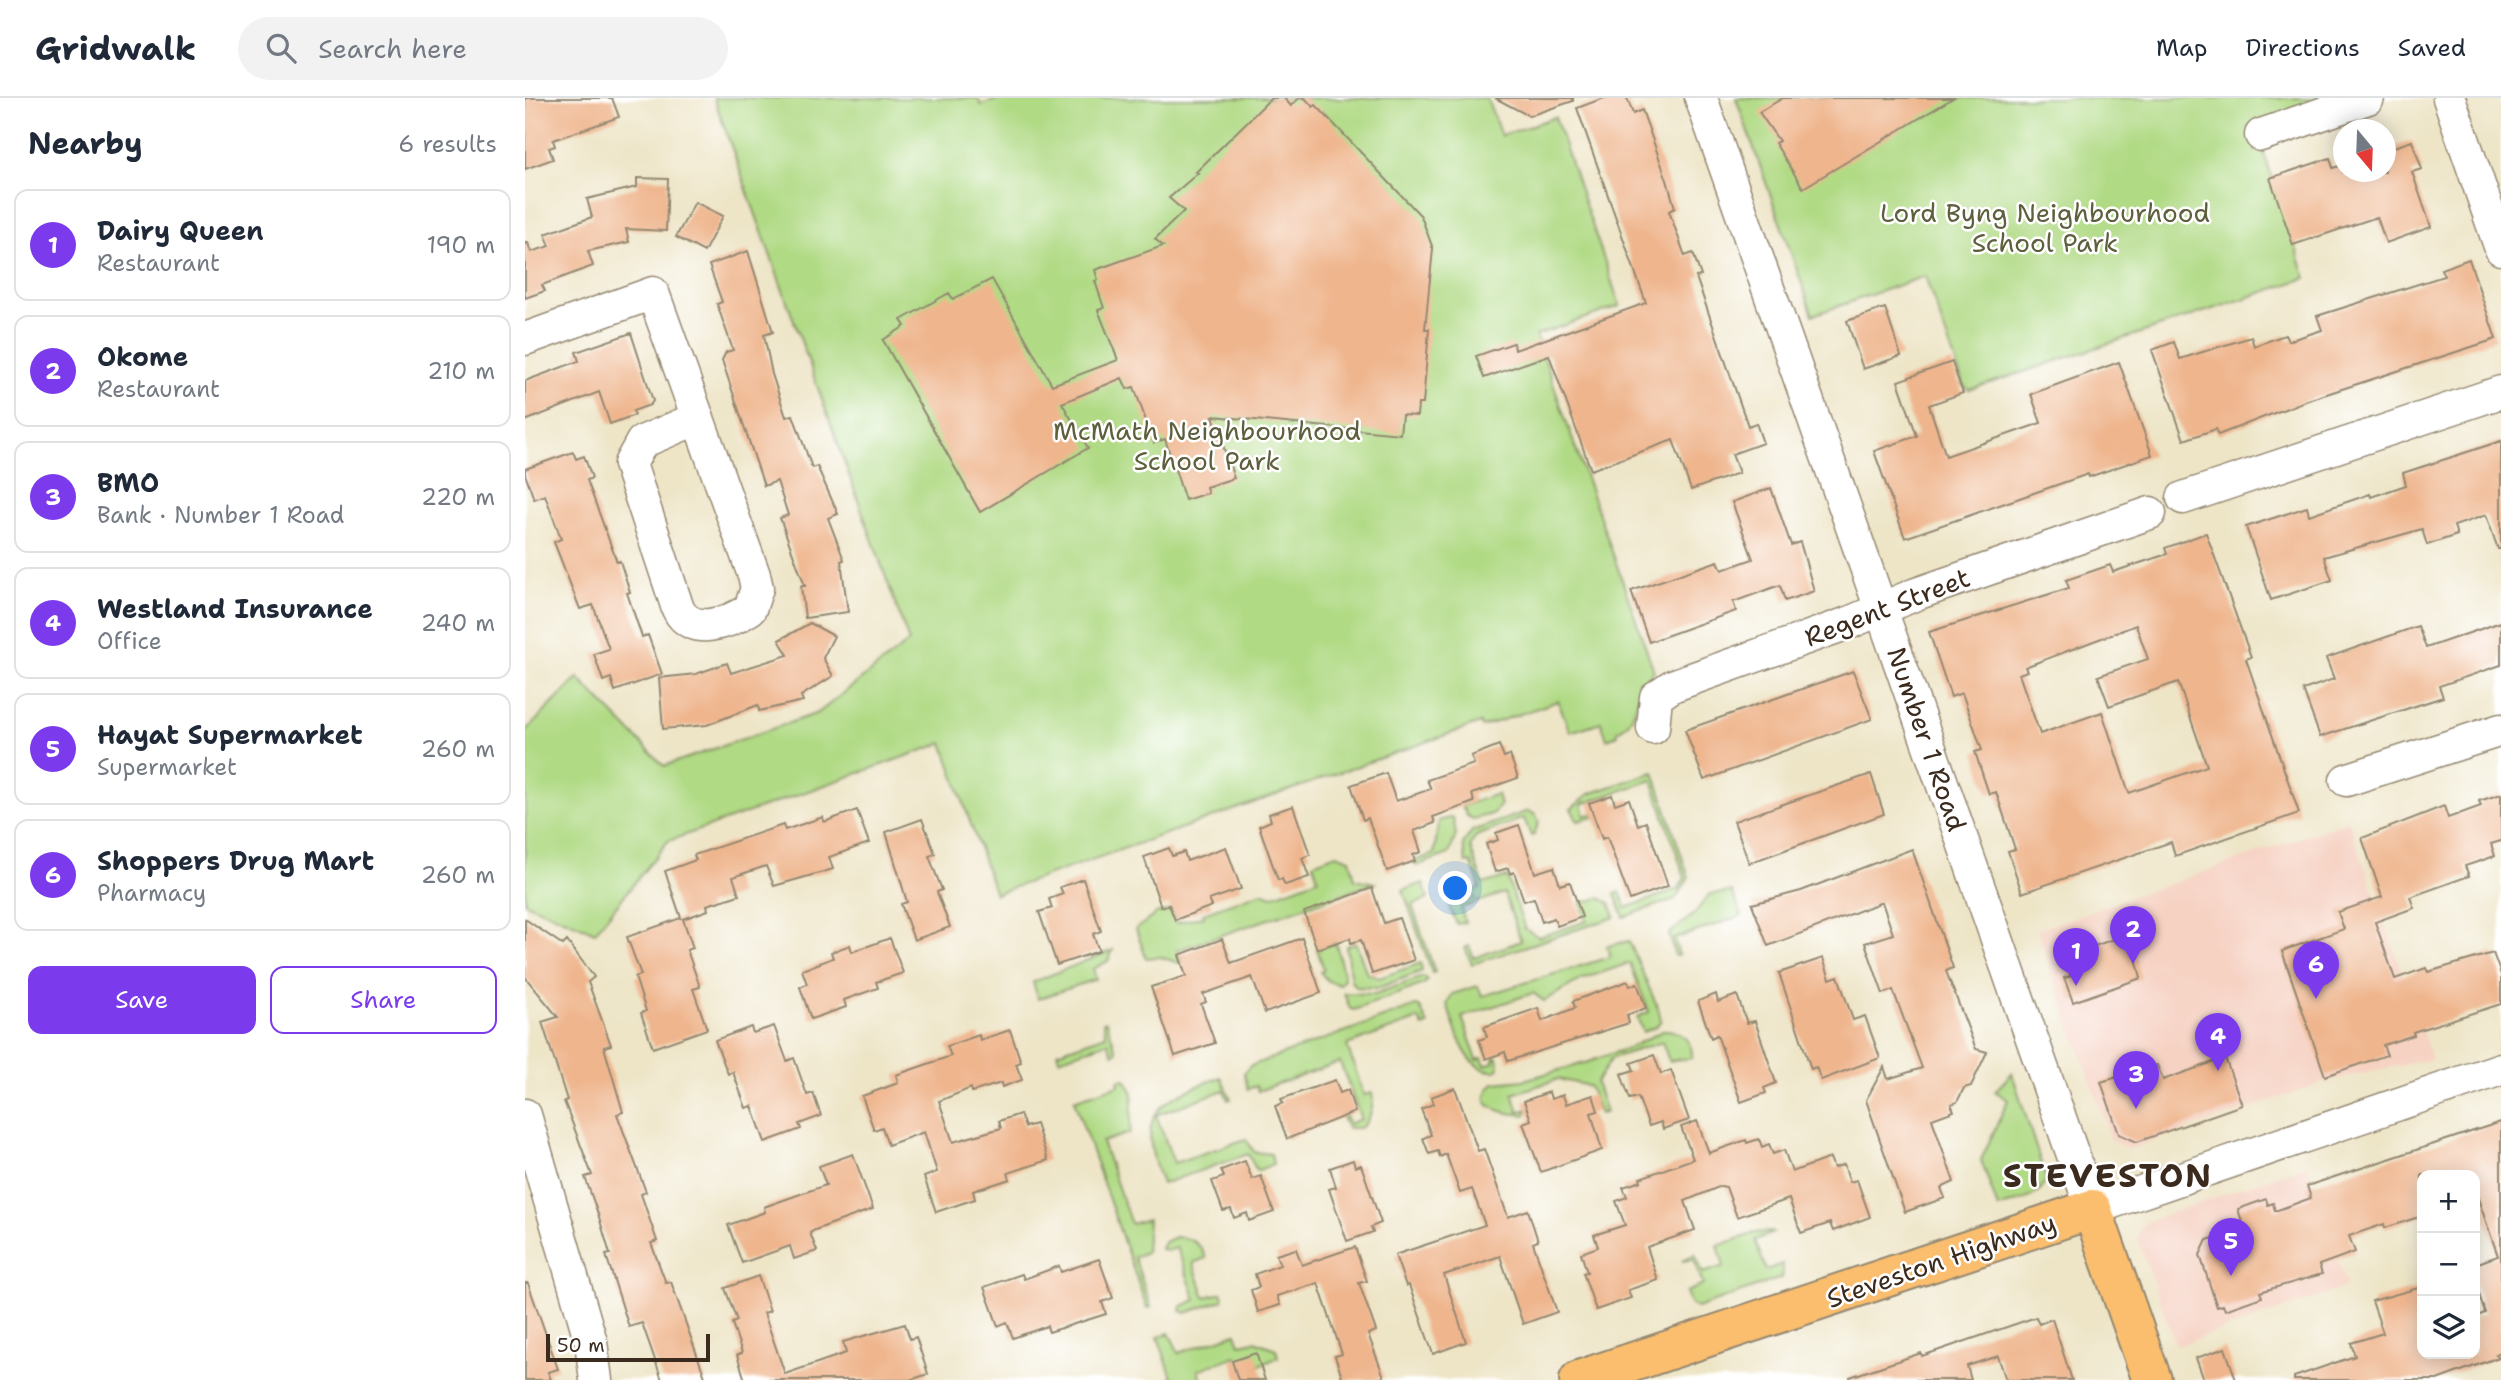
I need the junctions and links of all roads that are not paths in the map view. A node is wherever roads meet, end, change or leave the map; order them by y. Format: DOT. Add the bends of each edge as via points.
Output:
graph roads {
  1 [pos="1701,98"];
  2 [pos="2368,98"];
  3 [pos="2449,98"];
  4 [pos="2261,135"];
  5 [pos="2501,248"];
  6 [pos="525,339"];
  7 [pos="2501,392"];
  8 [pos="698,418"];
  9 [pos="2183,498"];
  10 [pos="2150,513"];
  11 [pos="1882,609"];
  12 [pos="1653,728"];
  13 [pos="2501,730"];
  14 [pos="2346,780"];
  15 [pos="2501,1069"];
  16 [pos="527,1130"];
  17 [pos="2092,1209"];
  18 [pos="596,1380"];
  19 [pos="1579,1380"];
  20 [pos="2153,1380"];
  1 -- 11 [label="street, Number 1 Road"];
  2 -- 4 [label="street"];
  3 -- 5 [label="street"];
  6 -- 8 [label="street" via="653,293"];
  7 -- 9 [label="street"];
  8 -- 8 [label="street" via="757,588 750,609 703,626 682,618 630,464 642,442"];
  10 -- 11 [label="street, Regent Street"];
  11 -- 12 [label="street, Regent Street" via="1672,686 1656,697"];
  11 -- 17 [label="street, Number 1 Road"];
  13 -- 14 [label="street"];
  15 -- 17 [label="street, Steveston Highway"];
  16 -- 18 [label="street" via="595,1358"];
  17 -- 19 [label="main road, Steveston Highway"];
  17 -- 20 [label="main road, Number 1 Road"];
}
